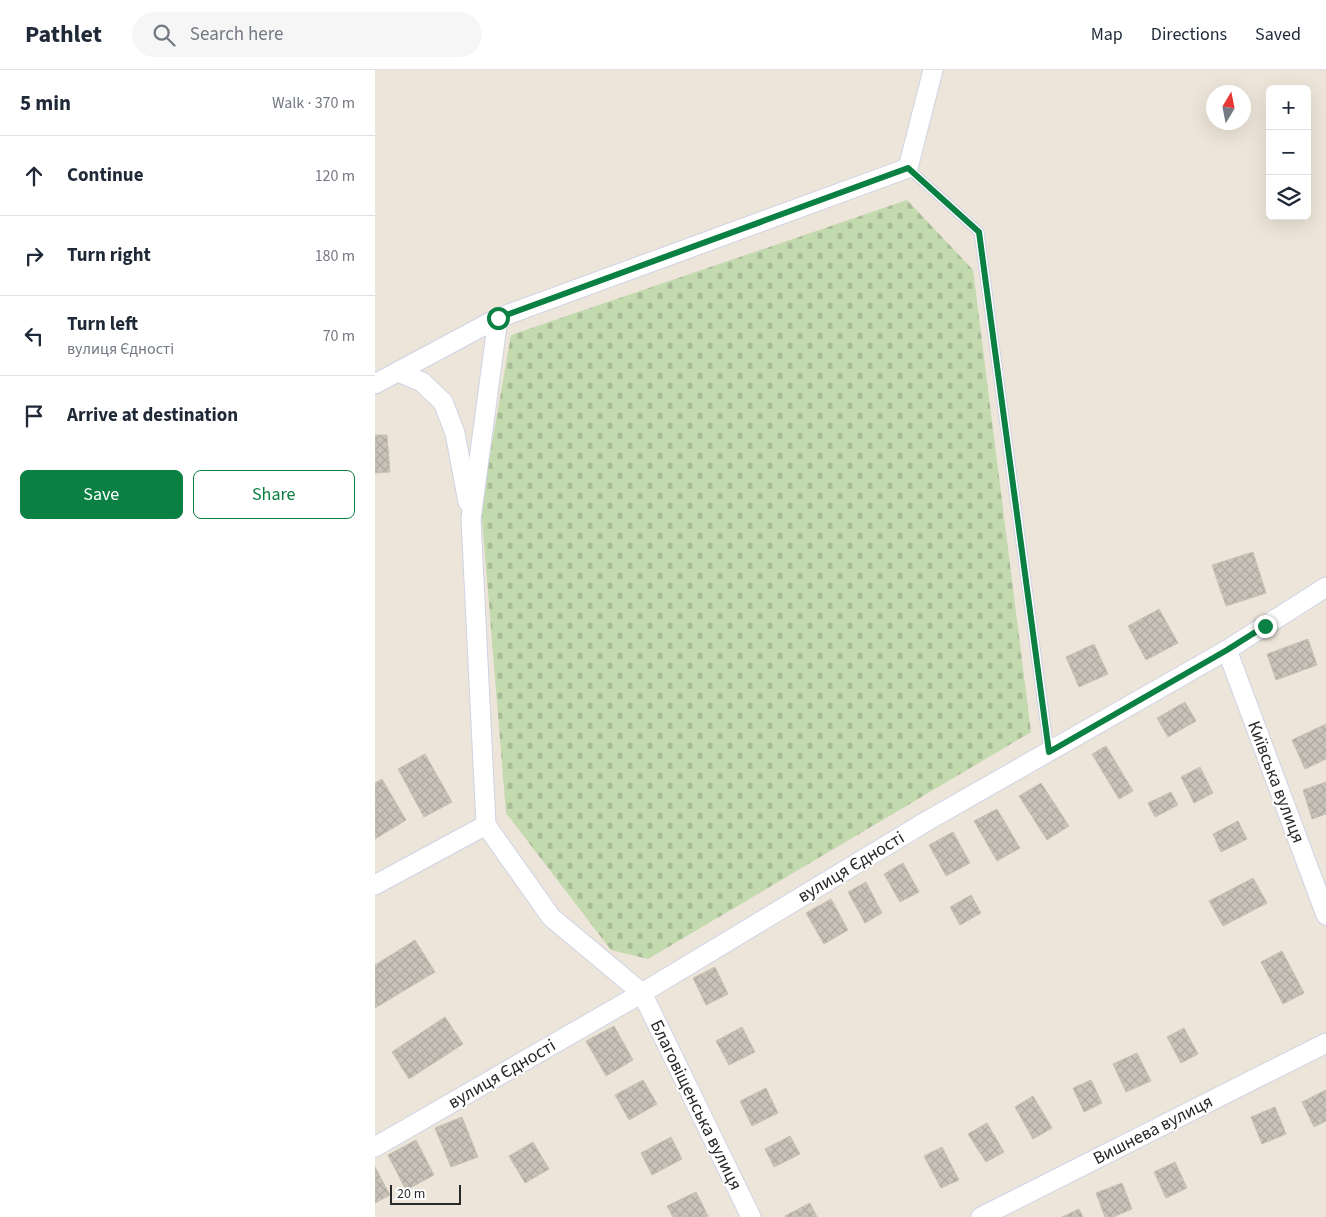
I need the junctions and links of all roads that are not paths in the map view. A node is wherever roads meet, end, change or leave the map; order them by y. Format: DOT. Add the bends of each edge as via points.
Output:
graph roads {
  1 [pos="933,70"];
  2 [pos="908,168"];
  3 [pos="498,318"];
  4 [pos="398,372"];
  5 [pos="375,384"];
  6 [pos="471,519"];
  7 [pos="1326,587"];
  8 [pos="1227,650"];
  9 [pos="1049,752"];
  10 [pos="486,825"];
  11 [pos="375,885"];
  12 [pos="1326,915"];
  13 [pos="642,993"];
  14 [pos="1326,1042"];
  15 [pos="375,1147"];
  16 [pos="751,1217"];
  17 [pos="981,1217"];
  1 -- 2 [label="street"];
  2 -- 3 [label="street"];
  2 -- 9 [label="lane" via="979,232"];
  3 -- 4 [label="street"];
  3 -- 6 [label="street"];
  4 -- 5 [label="street"];
  4 -- 6 [label="street" via="422,382 443,402 455,433"];
  6 -- 10 [label="street"];
  7 -- 8 [label="street, вулиця Єдності"];
  8 -- 9 [label="street, вулиця Єдності"];
  8 -- 12 [label="street, Київська вулиця"];
  9 -- 13 [label="street, вулиця Єдності"];
  10 -- 11 [label="street"];
  10 -- 13 [label="street" via="551,917"];
  13 -- 15 [label="street, вулиця Єдності"];
  13 -- 16 [label="street, Благовіщенська вулиця"];
  14 -- 17 [label="street, Вишнева вулиця"];
}
